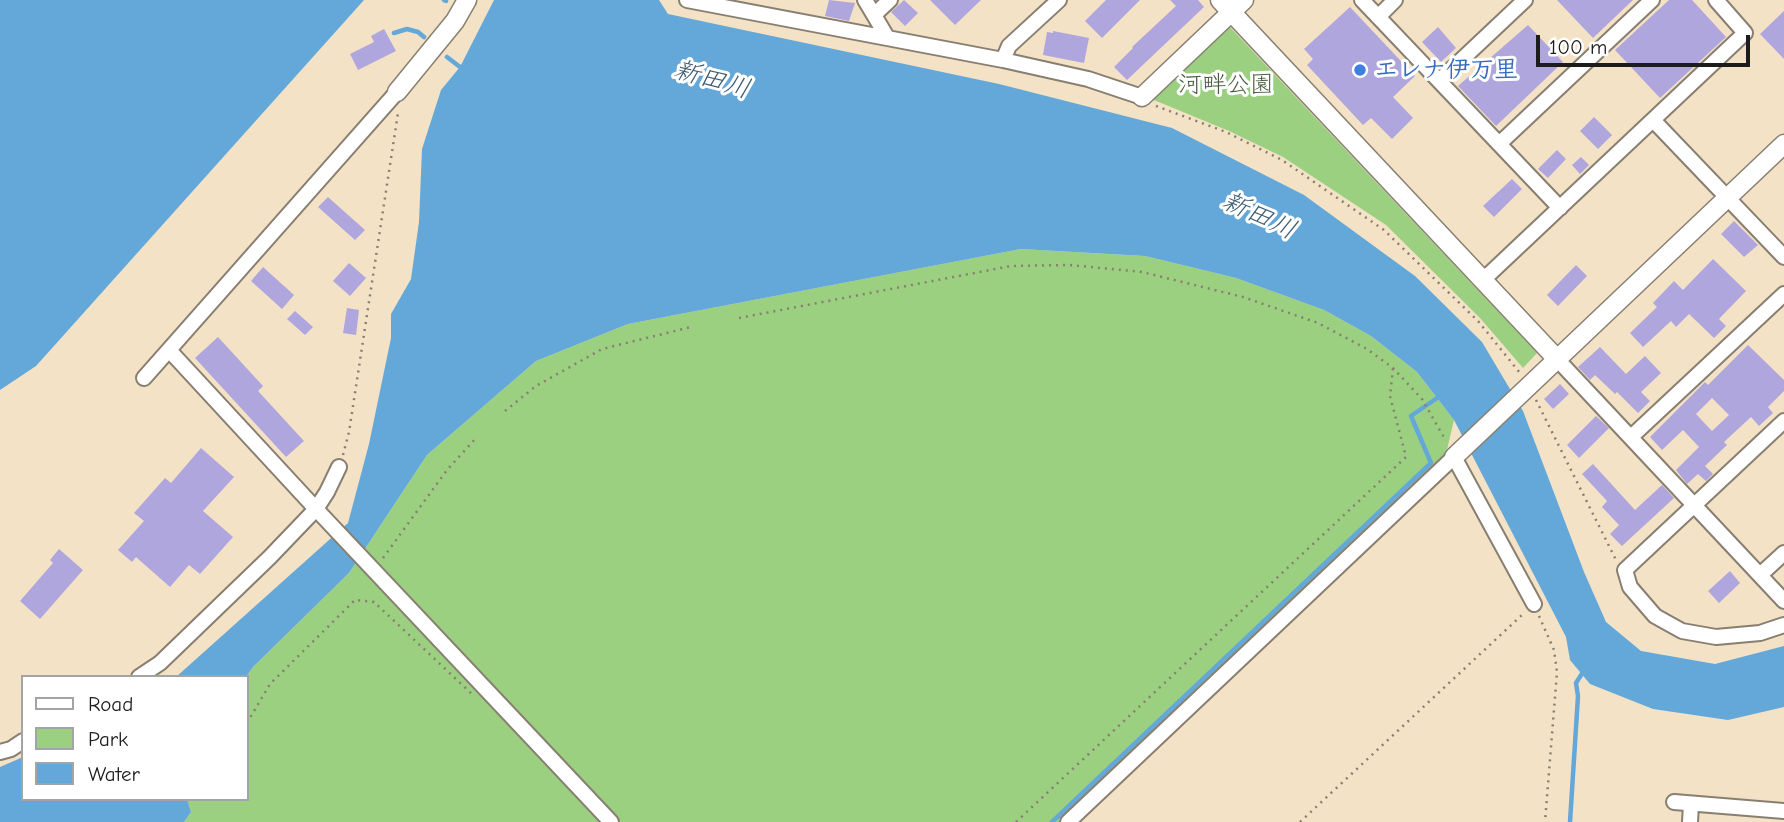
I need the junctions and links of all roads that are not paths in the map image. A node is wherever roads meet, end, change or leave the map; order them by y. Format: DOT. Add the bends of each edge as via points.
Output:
graph roads {
  1 [pos="467,0"];
  2 [pos="687,0"];
  3 [pos="865,0"];
  4 [pos="890,0"];
  5 [pos="1059,0"];
  6 [pos="1362,0"];
  7 [pos="1395,0"];
  8 [pos="1525,0"];
  9 [pos="1653,0"];
  10 [pos="1716,0"];
  11 [pos="1232,4"];
  12 [pos="874,15"];
  13 [pos="1378,17"];
  14 [pos="887,37"];
  15 [pos="1003,60"];
  16 [pos="1439,81"];
  17 [pos="397,92"];
  18 [pos="1142,97"];
  19 [pos="1653,120"];
  20 [pos="1499,144"];
  21 [pos="1784,144"];
  22 [pos="1727,198"];
  23 [pos="1560,208"];
  24 [pos="1784,257"];
  25 [pos="1483,280"];
  26 [pos="1784,294"];
  27 [pos="169,350"];
  28 [pos="1556,358"];
  29 [pos="144,378"];
  30 [pos="1784,421"];
  31 [pos="1630,437"];
  32 [pos="1454,457"];
  33 [pos="339,467"];
  34 [pos="1694,505"];
  35 [pos="320,514"];
  36 [pos="1784,553"];
  37 [pos="1760,575"];
  38 [pos="1784,601"];
  39 [pos="1534,604"];
  40 [pos="1784,625"];
  41 [pos="142,675"];
  42 [pos="21,742"];
  43 [pos="0,752"];
  44 [pos="1674,802"];
  45 [pos="1691,804"];
  46 [pos="1784,811"];
  47 [pos="611,822"];
  48 [pos="1068,822"];
  49 [pos="1690,822"];
  1 -- 17 [label="street"];
  2 -- 14 [label="street"];
  3 -- 12 [label="street"];
  4 -- 12 [label="street"];
  5 -- 15 [label="street" via="1009,46"];
  6 -- 13 [label="street"];
  7 -- 13 [label="street"];
  8 -- 16 [label="street"];
  9 -- 20 [label="street"];
  10 -- 19 [label="street" via="1745,33"];
  11 -- 18 [label="street"];
  11 -- 25 [label="street"];
  12 -- 14 [label="street"];
  13 -- 16 [label="street"];
  14 -- 15 [label="street"];
  15 -- 18 [label="street" via="1088,79"];
  16 -- 20 [label="street"];
  17 -- 27 [label="street"];
  19 -- 22 [label="street"];
  19 -- 23 [label="street"];
  20 -- 23 [label="street"];
  21 -- 22 [label="street"];
  22 -- 24 [label="street"];
  22 -- 28 [label="street"];
  23 -- 25 [label="street"];
  25 -- 28 [label="street"];
  26 -- 31 [label="street"];
  27 -- 29 [label="street"];
  27 -- 35 [label="street"];
  28 -- 31 [label="street"];
  28 -- 32 [label="street"];
  30 -- 34 [label="street"];
  31 -- 34 [label="street"];
  32 -- 39 [label="street"];
  32 -- 48 [label="street"];
  33 -- 35 [label="street"];
  34 -- 37 [label="street"];
  34 -- 40 [label="street" via="1625,570 1630,587 1655,617 1682,631 1716,637 1760,634"];
  35 -- 41 [label="street"];
  35 -- 47 [label="street"];
  36 -- 37 [label="street"];
  37 -- 38 [label="street"];
  42 -- 43 [label="street"];
  44 -- 45 [label="street"];
  45 -- 46 [label="street"];
  45 -- 49 [label="street"];
}
